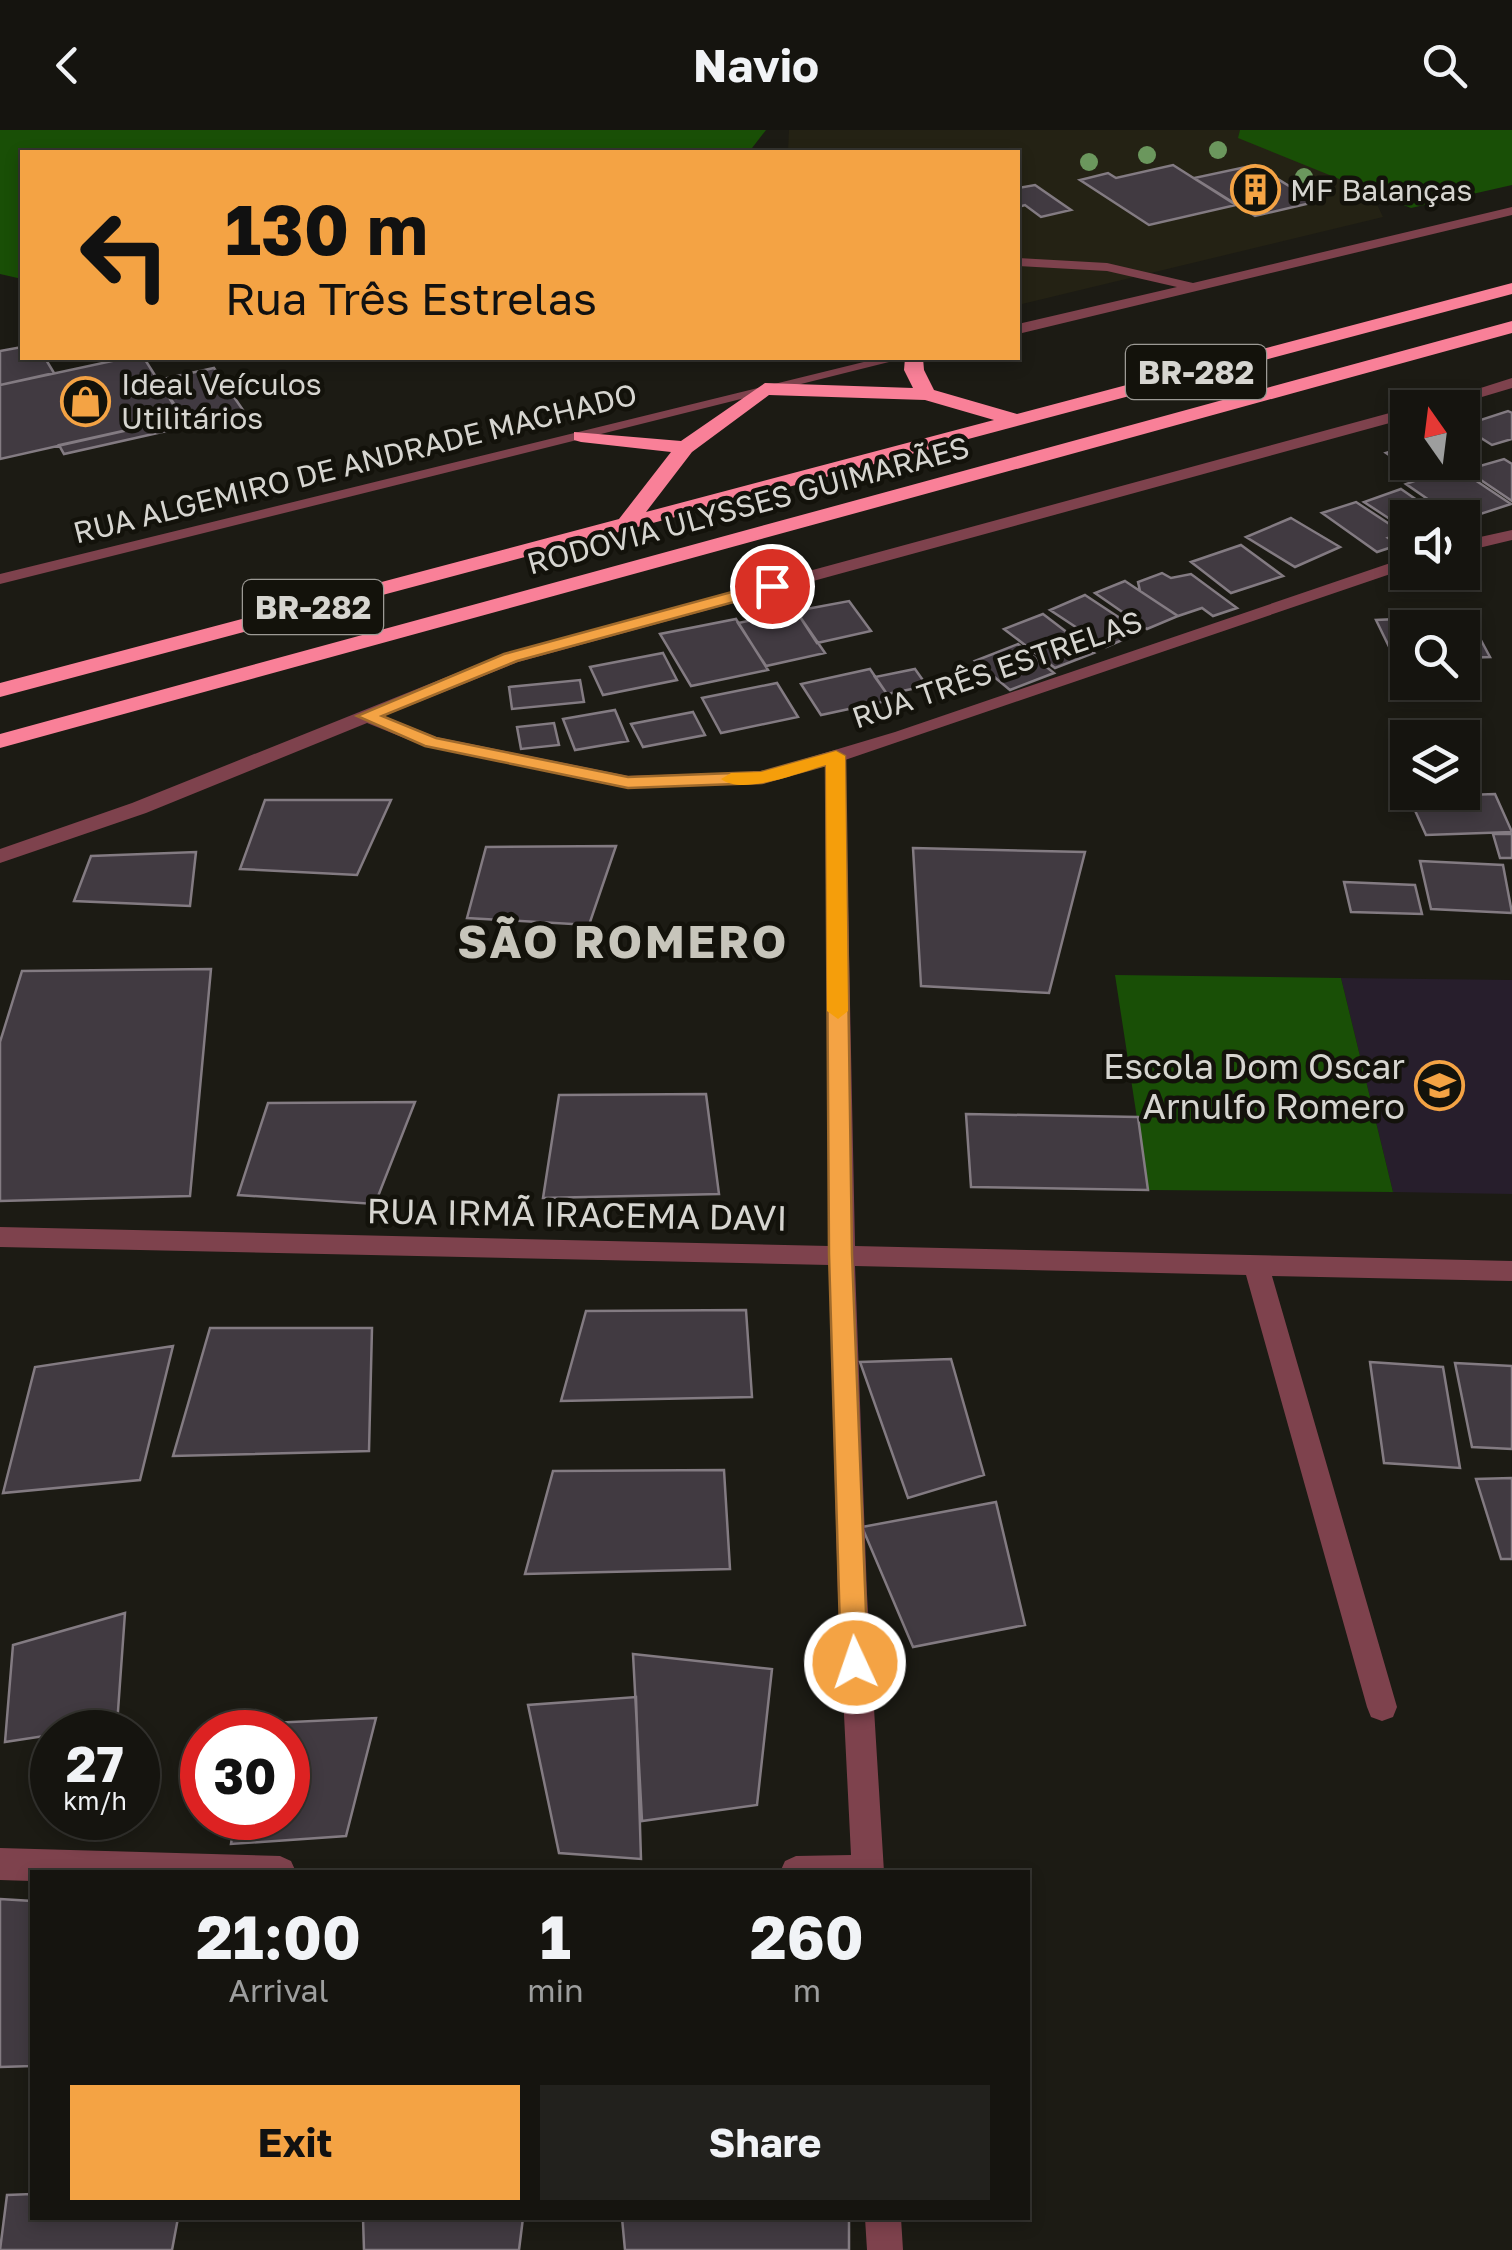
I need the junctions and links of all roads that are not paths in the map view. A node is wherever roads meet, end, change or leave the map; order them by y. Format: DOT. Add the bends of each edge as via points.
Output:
graph roads {
  1 [pos="1512,211"];
  2 [pos="1020,262"];
  3 [pos="1196,286"];
  4 [pos="1512,288"];
  5 [pos="1512,327"];
  6 [pos="1020,329"];
  7 [pos="819,360"];
  8 [pos="890,360"];
  9 [pos="914,360"];
  10 [pos="809,379"];
  11 [pos="1512,382"];
  12 [pos="765,390"];
  13 [pos="1480,392"];
  14 [pos="926,394"];
  15 [pos="1390,418"];
  16 [pos="1016,419"];
  17 [pos="582,436"];
  18 [pos="685,448"];
  19 [pos="626,524"];
  20 [pos="1512,535"];
  21 [pos="1480,542"];
  22 [pos="1390,568"];
  23 [pos="0,579"];
  24 [pos="0,690"];
  25 [pos="366,716"];
  26 [pos="0,741"];
  27 [pos="836,756"];
  28 [pos="6,855"];
  29 [pos="0,880"];
  30 [pos="0,1237"];
  31 [pos="840,1254"];
  32 [pos="1256,1265"];
  33 [pos="1512,1271"];
  34 [pos="1382,1706"];
  35 [pos="0,1864"];
  36 [pos="210,1870"];
  37 [pos="868,1870"];
  38 [pos="883,2220"];
  39 [pos="885,2250"];
  1 -- 3 [label="street"];
  2 -- 3 [label="street" via="1107,267"];
  3 -- 6 [label="street"];
  4 -- 16 [label="highway, RODOVIA ULYSSES GUIMARÃES / BR-282"];
  5 -- 26 [label="highway, RODOVIA ULYSSES GUIMARÃES / BR-282"];
  7 -- 10 [label="street"];
  8 -- 10 [label="street, RUA ALGEMIRO DE ANDRADE MACHADO"];
  9 -- 14 [label="highway"];
  10 -- 12 [label="street, RUA ALGEMIRO DE ANDRADE MACHADO"];
  11 -- 13 [label="street"];
  12 -- 14 [label="highway"];
  12 -- 17 [label="street, RUA ALGEMIRO DE ANDRADE MACHADO"];
  12 -- 18 [label="highway"];
  14 -- 16 [label="highway"];
  15 -- 25 [label="street" via="510,658"];
  16 -- 19 [label="highway, RODOVIA ULYSSES GUIMARÃES / BR-282"];
  17 -- 18 [label="highway"];
  17 -- 23 [label="street, RUA ALGEMIRO DE ANDRADE MACHADO"];
  18 -- 19 [label="highway"];
  19 -- 24 [label="highway, RODOVIA ULYSSES GUIMARÃES / BR-282"];
  20 -- 21 [label="street"];
  22 -- 27 [label="street, RUA TRÊS ESTRELAS"];
  25 -- 27 [label="street, RUA TRÊS ESTRELAS" via="431,742 628,782 762,778"];
  25 -- 28 [label="street"];
  27 -- 31 [label="street"];
  28 -- 29 [label="street"];
  30 -- 31 [label="street, RUA IRMÃ IRACEMA DAVI"];
  31 -- 32 [label="street, RUA IRMÃ IRACEMA DAVI"];
  31 -- 37 [label="street"];
  32 -- 33 [label="street, RUA IRMÃ IRACEMA DAVI"];
  32 -- 34 [label="street"];
  35 -- 36 [label="street"];
  38 -- 39 [label="street"];
}
